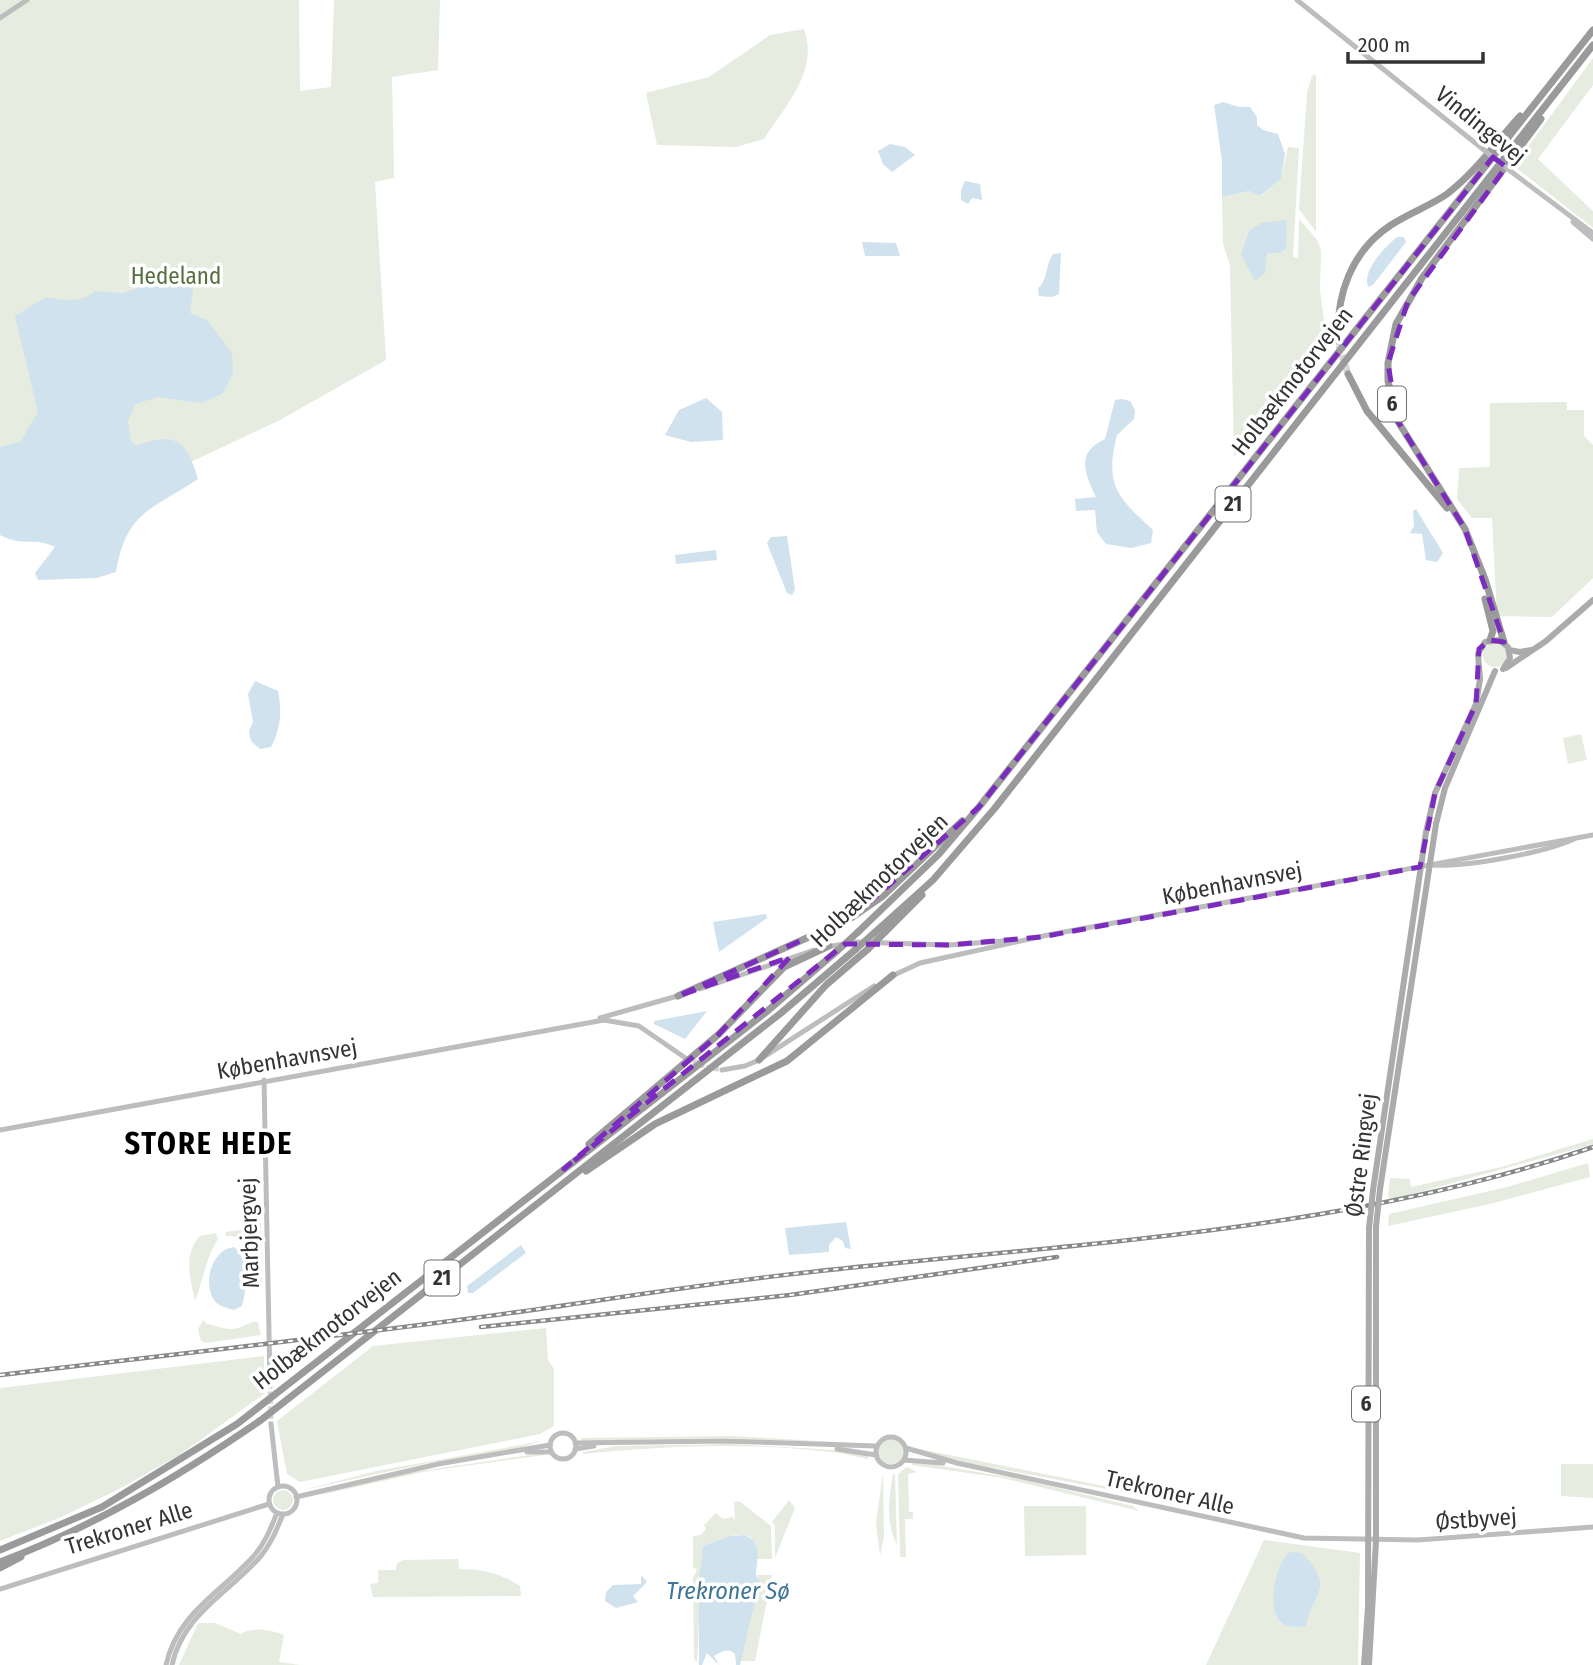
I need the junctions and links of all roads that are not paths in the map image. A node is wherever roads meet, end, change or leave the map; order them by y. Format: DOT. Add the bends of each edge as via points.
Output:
graph roads {
  1 [pos="27,0"];
  2 [pos="1297,0"];
  3 [pos="0,18"];
  4 [pos="1593,30"];
  5 [pos="1593,45"];
  6 [pos="1573,71"];
  7 [pos="1548,88"];
  8 [pos="1593,236"];
  9 [pos="1338,341"];
  10 [pos="1348,374"];
  11 [pos="1593,600"];
  12 [pos="1490,640"];
  13 [pos="1504,642"];
  14 [pos="1536,648"];
  15 [pos="1510,650"];
  16 [pos="1480,663"];
  17 [pos="1499,670"];
  18 [pos="979,807"];
  19 [pos="1593,835"];
  20 [pos="969,838"];
  21 [pos="1430,865"];
  22 [pos="1420,867"];
  23 [pos="1041,937"];
  24 [pos="833,949"];
  25 [pos="893,975"];
  26 [pos="678,996"];
  27 [pos="580,1023"];
  28 [pos="684,1057"];
  29 [pos="759,1060"];
  30 [pos="722,1070"];
  31 [pos="264,1080"];
  32 [pos="0,1130"];
  33 [pos="564,1168"];
  34 [pos="564,1184"];
  35 [pos="1376,1189"];
  36 [pos="1373,1227"];
  37 [pos="270,1384"];
  38 [pos="271,1424"];
  39 [pos="575,1446"];
  40 [pos="828,1446"];
  41 [pos="877,1446"];
  42 [pos="551,1448"];
  43 [pos="906,1448"];
  44 [pos="876,1455"];
  45 [pos="904,1460"];
  46 [pos="957,1464"];
  47 [pos="278,1487"];
  48 [pos="296,1497"];
  49 [pos="270,1504"];
  50 [pos="280,1513"];
  51 [pos="1593,1527"];
  52 [pos="1367,1541"];
  53 [pos="1376,1541"];
  54 [pos="0,1550"];
  55 [pos="28,1551"];
  56 [pos="0,1562"];
  57 [pos="0,1568"];
  58 [pos="0,1589"];
  59 [pos="166,1665"];
  60 [pos="172,1665"];
  61 [pos="1367,1665"];
  1 -- 3 [label="street"];
  2 -- 8 [label="street, Vindingevej, bridge"];
  4 -- 7 [label="highway, Holbækmotorvejen"];
  5 -- 6 [label="highway, Holbækmotorvejen / 6"];
  6 -- 13 [label="highway, 6" via="1422,278 1396,324 1390,353 1388,381 1397,420 1465,529"];
  6 -- 20 [label="highway, Holbækmotorvejen / 21"];
  7 -- 9 [label="highway" via="1464,180 1392,225 1364,249 1339,305"];
  7 -- 18 [label="highway, Holbækmotorvejen / 21"];
  10 -- 12 [label="highway, 6" via="1367,411 1460,529 1483,588 1493,631"];
  11 -- 14 [label="main road"];
  12 -- 13 [label="main road"];
  12 -- 16 [label="main road, 6" via="1479,649"];
  13 -- 15 [label="main road, 6"];
  14 -- 15 [label="main road"];
  14 -- 17 [label="main road"];
  15 -- 17 [label="main road, 6" via="1510,661"];
  16 -- 17 [label="main road" via="1486,669"];
  16 -- 22 [label="main road, Østre Ringvej / 6" via="1476,704 1435,793"];
  17 -- 21 [label="main road, Østre Ringvej / 6" via="1445,788"];
  18 -- 24 [label="highway, Holbækmotorvejen / 21, bridge" via="939,854 858,932"];
  18 -- 26 [label="highway" via="883,896 851,918"];
  19 -- 21 [label="street, Københavnsvej" via="1517,854"];
  20 -- 29 [label="highway, bridge" via="956,859 826,985"];
  20 -- 34 [label="highway, Holbækmotorvejen / 21, bridge" via="933,880 856,949"];
  21 -- 22 [label="street, Københavnsvej"];
  21 -- 35 [label="main road, Østre Ringvej / 6"];
  22 -- 23 [label="street, Københavnsvej"];
  22 -- 35 [label="main road, Østre Ringvej / 6"];
  23 -- 24 [label="street, Københavnsvej" via="959,944 855,942"];
  23 -- 25 [label="street, Københavnsvej" via="920,963"];
  24 -- 26 [label="street, Københavnsvej"];
  24 -- 33 [label="highway, Holbækmotorvejen / 21" via="765,1013"];
  24 -- 33 [label="highway" via="784,967 719,1034"];
  25 -- 29 [label="street, Københavnsvej"];
  25 -- 34 [label="highway" via="787,1061 655,1124"];
  26 -- 27 [label="street, Københavnsvej"];
  27 -- 28 [label="street, Københavnsvej" via="634,1024"];
  27 -- 31 [label="street, Københavnsvej"];
  29 -- 30 [label="street, Københavnsvej"];
  31 -- 32 [label="street, Københavnsvej"];
  31 -- 37 [label="street, Marbjergvej"];
  33 -- 54 [label="highway, Holbækmotorvejen / 21" via="237,1424 102,1507"];
  34 -- 55 [label="highway, Holbækmotorvejen / 21" via="198,1464 122,1509"];
  35 -- 36 [label="main road, Østre Ringvej / 6, bridge"];
  36 -- 52 [label="main road, Østre Ringvej / 6"];
  36 -- 53 [label="main road, Østre Ringvej / 6"];
  38 -- 47 [label="street"];
  39 -- 40 [label="street" via="722,1441"];
  39 -- 42 [label="street" via="564,1459 556,1458"];
  39 -- 42 [label="street" via="569,1435 562,1434 554,1437"];
  40 -- 41 [label="street"];
  40 -- 44 [label="street"];
  41 -- 43 [label="street" via="891,1436"];
  41 -- 44 [label="street"];
  42 -- 48 [label="street" via="414,1469"];
  43 -- 45 [label="street"];
  43 -- 46 [label="street, Trekroner Alle"];
  44 -- 45 [label="street" via="888,1467"];
  45 -- 46 [label="street, Trekroner Alle"];
  46 -- 52 [label="street, Trekroner Alle" via="1261,1531"];
  47 -- 48 [label="street" via="289,1488"];
  47 -- 49 [label="street"];
  48 -- 50 [label="street" via="293,1509"];
  49 -- 50 [label="street"];
  49 -- 58 [label="street, Trekroner Alle"];
  50 -- 59 [label="street" via="250,1560 190,1615 173,1642"];
  50 -- 60 [label="street" via="262,1555 194,1620"];
  51 -- 53 [label="street, Østbyvej"];
  52 -- 53 [label="street, Trekroner Alle"];
  52 -- 61 [label="main road, Østre Ringvej / 6"];
  53 -- 61 [label="main road, Østre Ringvej / 6"];
  55 -- 56 [label="highway, Holbækmotorvejen / 21"];
  55 -- 57 [label="highway"];
}
